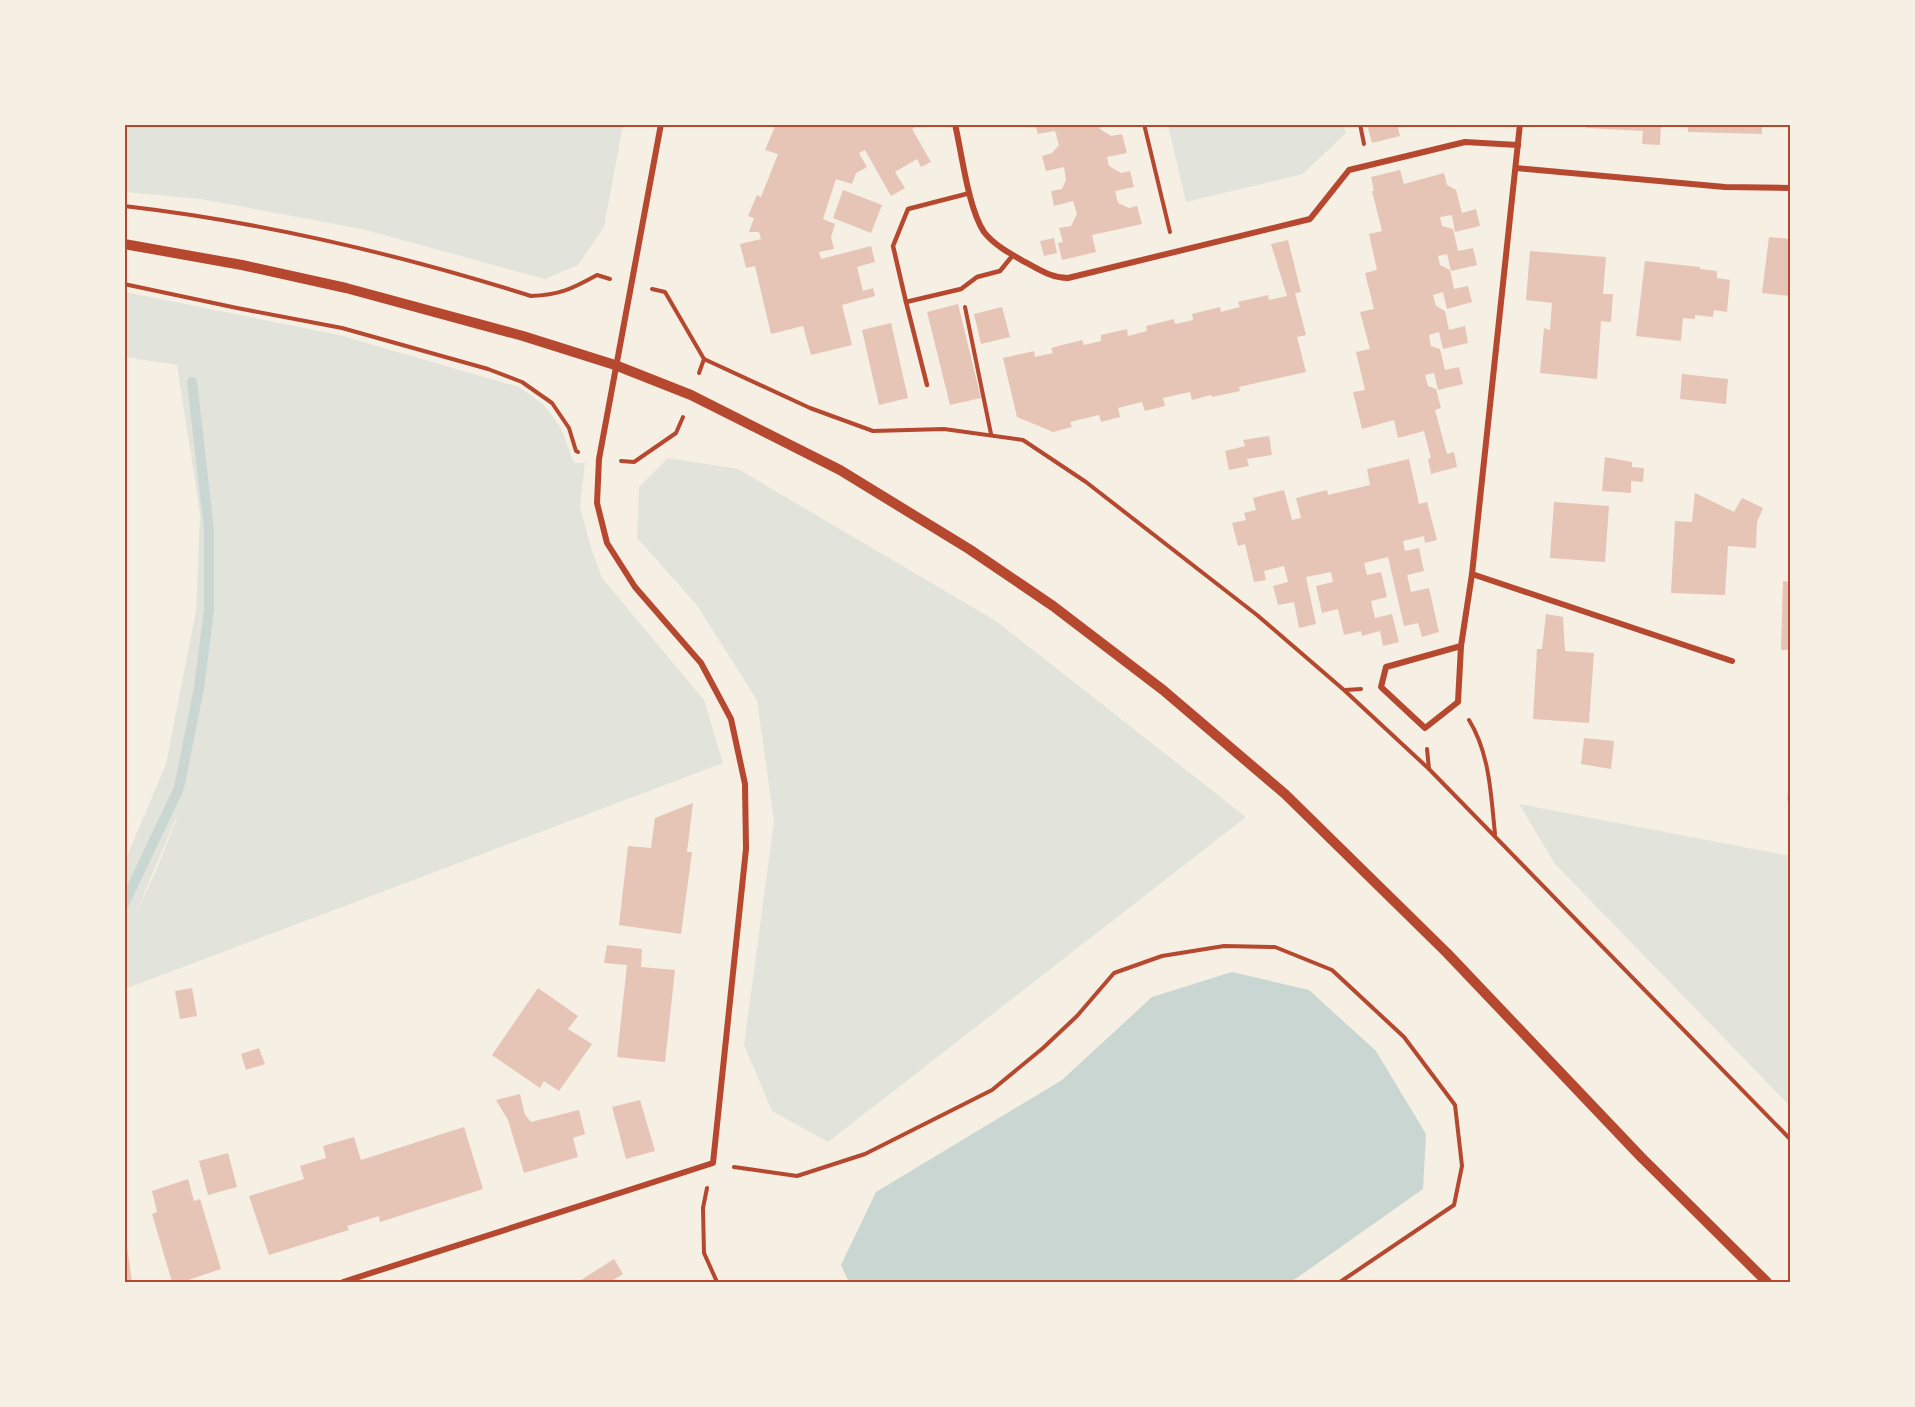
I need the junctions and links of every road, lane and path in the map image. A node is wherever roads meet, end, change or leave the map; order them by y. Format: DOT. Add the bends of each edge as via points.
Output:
graph roads {
  1 [pos="661,124"];
  2 [pos="955,124"];
  3 [pos="1144,124"];
  4 [pos="1520,124"];
  5 [pos="1518,145"];
  6 [pos="1516,168"];
  7 [pos="1791,188"];
  8 [pos="970,193"];
  9 [pos="124,206"];
  10 [pos="124,244"];
  11 [pos="1175,251"];
  12 [pos="1013,255"];
  13 [pos="124,284"];
  14 [pos="633,285"];
  15 [pos="961,289"];
  16 [pos="906,302"];
  17 [pos="704,359"];
  18 [pos="615,365"];
  19 [pos="927,385"];
  20 [pos="691,395"];
  21 [pos="991,434"];
  22 [pos="599,459"];
  23 [pos="1472,574"];
  24 [pos="1461,646"];
  25 [pos="1732,661"];
  26 [pos="1458,702"];
  27 [pos="1495,836"];
  28 [pos="1791,1139"];
  29 [pos="713,1163"];
  30 [pos="343,1282"];
  31 [pos="717,1282"];
  32 [pos="1340,1282"];
  33 [pos="1767,1282"];
  1 -- 14 [label="street"];
  2 -- 8 [label="street"];
  3 -- 11 [label="path"];
  4 -- 5 [label="street"];
  5 -- 6 [label="street"];
  5 -- 11 [label="street" via="1465,142 1349,170 1310,219"];
  6 -- 7 [label="street" via="1725,187"];
  6 -- 23 [label="street"];
  8 -- 12 [label="street" via="985,232"];
  8 -- 16 [label="lane" via="908,208 893,246"];
  9 -- 14 [label="path" via="242,222 353,245 531,296 553,295 597,275"];
  10 -- 18 [label="street" via="346,288"];
  11 -- 12 [label="street" via="1068,278 1051,276"];
  12 -- 15 [label="lane" via="1000,271 977,277"];
  13 -- 22 [label="path" via="342,328 488,369 522,382 552,403 569,428 576,451"];
  14 -- 17 [label="path" via="665,292"];
  14 -- 18 [label="street"];
  15 -- 16 [label="lane"];
  15 -- 21 [label="path"];
  16 -- 19 [label="lane"];
  17 -- 20 [label="path"];
  17 -- 21 [label="path" via="810,408 873,431 944,429"];
  18 -- 20 [label="street"];
  18 -- 22 [label="street"];
  20 -- 22 [label="path" via="676,433 655,448 634,462"];
  20 -- 33 [label="street" via="840,470 969,549 1053,606 1163,690 1285,794 1447,953 1641,1157"];
  21 -- 27 [label="path" via="1023,440 1086,482 1257,615 1344,690"];
  22 -- 29 [label="street" via="597,503 607,543 635,587 700,663 731,719 746,784 746,849"];
  23 -- 24 [label="street"];
  23 -- 25 [label="street"];
  24 -- 26 [label="street"];
  24 -- 26 [label="street" via="1386,667 1381,687 1425,728"];
  26 -- 27 [label="path" via="1475,729 1484,755"];
  27 -- 28 [label="path"];
  29 -- 30 [label="street"];
  29 -- 31 [label="path" via="703,1208 704,1253"];
  29 -- 32 [label="path" via="797,1176 865,1154 992,1090 1077,1016 1114,973 1162,956 1224,946 1275,947 1332,970 1404,1037 1455,1105 1462,1166 1454,1205"];
}
